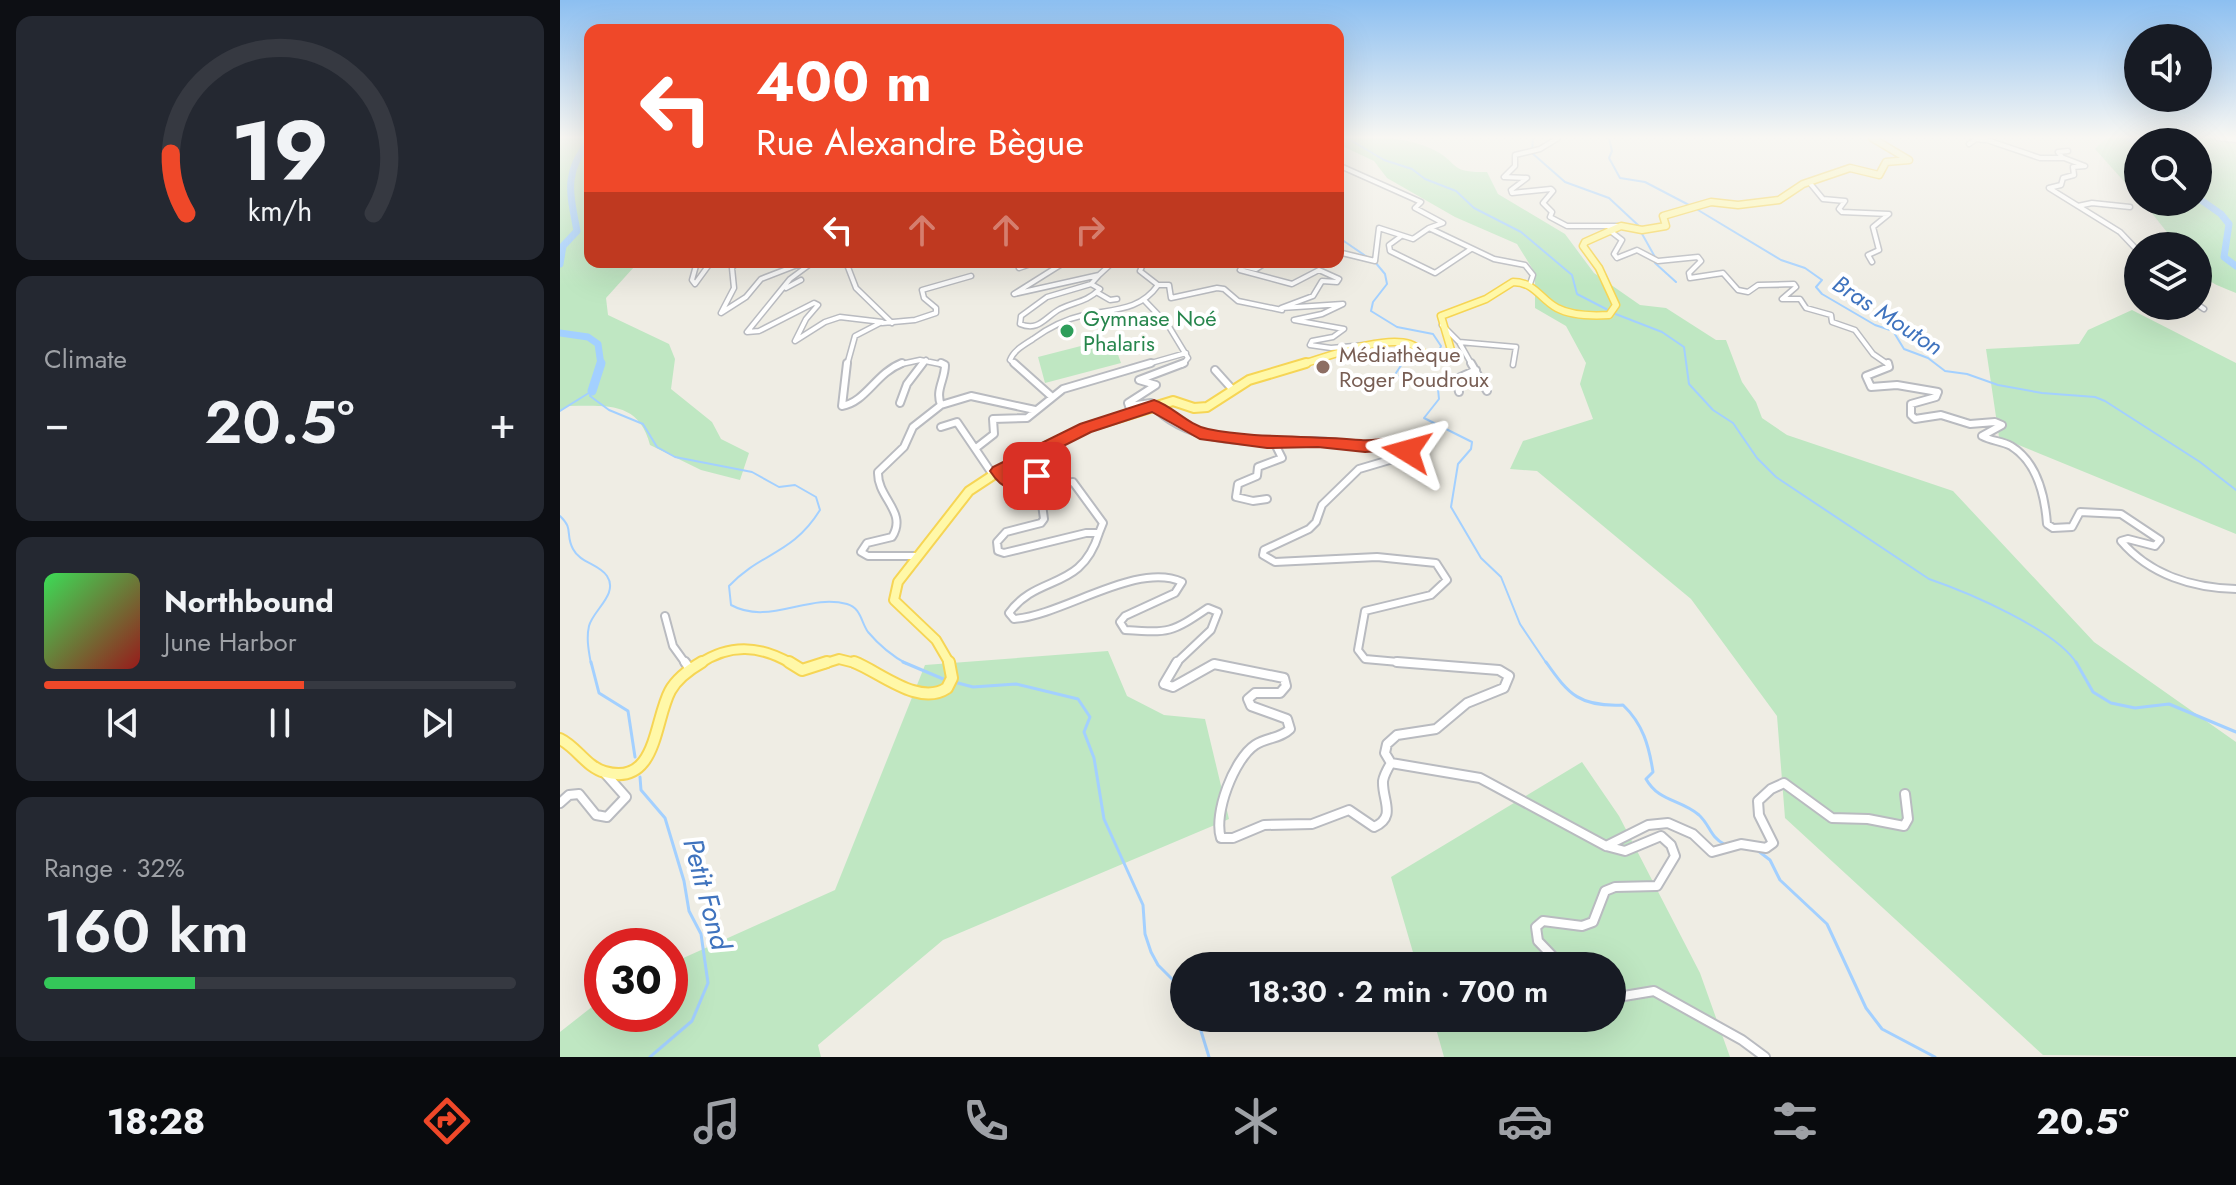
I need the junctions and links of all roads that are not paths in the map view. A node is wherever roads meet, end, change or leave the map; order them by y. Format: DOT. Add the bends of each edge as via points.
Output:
graph roads {
  1 [pos="1388,187"];
  2 [pos="1515,187"];
  3 [pos="1800,187"];
  4 [pos="1813,187"];
  5 [pos="2052,187"];
  6 [pos="2078,206"];
  7 [pos="2124,206"];
  8 [pos="1618,226"];
  9 [pos="1429,228"];
  10 [pos="1609,230"];
  11 [pos="2124,236"];
  12 [pos="1400,237"];
  13 [pos="1475,250"];
  14 [pos="1344,254"];
  15 [pos="1872,262"];
  16 [pos="695,268"];
  17 [pos="707,268"];
  18 [pos="732,268"];
  19 [pos="789,268"];
  20 [pos="804,268"];
  21 [pos="848,268"];
  22 [pos="1055,268"];
  23 [pos="1107,268"];
  24 [pos="1141,268"];
  25 [pos="1242,268"];
  26 [pos="1099,275"];
  27 [pos="971,276"];
  28 [pos="801,280"];
  29 [pos="1091,284"];
  30 [pos="1530,284"];
  31 [pos="1158,285"];
  32 [pos="781,291"];
  33 [pos="1098,293"];
  34 [pos="1117,299"];
  35 [pos="1145,301"];
  36 [pos="1082,303"];
  37 [pos="1282,310"];
  38 [pos="1093,313"];
  39 [pos="882,323"];
  40 [pos="892,323"];
  41 [pos="1442,325"];
  42 [pos="1459,342"];
  43 [pos="1365,345"];
  44 [pos="1186,353"];
  45 [pos="926,360"];
  46 [pos="1513,366"];
  47 [pos="1215,370"];
  48 [pos="1476,370"];
  49 [pos="1233,390"];
  50 [pos="1487,391"];
  51 [pos="1459,392"];
  52 [pos="1051,396"];
  53 [pos="900,403"];
  54 [pos="941,405"];
  55 [pos="1154,406"];
  56 [pos="1035,410"];
  57 [pos="941,427"];
  58 [pos="1274,442"];
  59 [pos="976,448"];
  60 [pos="996,473"];
  61 [pos="1044,478"];
  62 [pos="1267,499"];
  63 [pos="1099,533"];
  64 [pos="916,556"];
  65 [pos="2236,589"];
  66 [pos="665,616"];
  67 [pos="690,669"];
  68 [pos="560,739"];
  69 [pos="1391,763"];
  70 [pos="603,771"];
  71 [pos="1905,794"];
  72 [pos="560,803"];
  73 [pos="1606,846"];
  74 [pos="1549,952"];
  75 [pos="1626,996"];
  76 [pos="1765,1057"];
  1 -- 9 [label="street" via="1421,202 1415,208 1443,223"];
  2 -- 8 [label="street" via="1512,193 1551,189 1543,203 1552,212 1550,217 1567,226"];
  3 -- 8 [label="main road" via="1781,199 1685,208 1665,214 1666,226"];
  4 -- 15 [label="street" via="1823,199 1845,201 1842,212 1889,214 1873,227 1879,250 1868,255"];
  5 -- 6 [label="street"];
  6 -- 7 [label="street"];
  6 -- 11 [label="street"];
  8 -- 10 [label="main road"];
  9 -- 12 [label="street" via="1416,239"];
  9 -- 13 [label="street"];
  10 -- 30 [label="main road" via="1583,246 1616,305 1609,315 1557,309"];
  10 -- 65 [label="street" via="1622,240 1617,258 1637,250 1658,261 1698,257 1701,261 1690,278 1723,273 1738,290 1748,292 1758,285 1794,284 1782,299 1800,299 1806,308 1831,315 1832,322 1855,330 1873,354 1888,362 1889,367 1866,376 1871,387 1938,392 1911,404 1915,419 1941,415 1970,424 2002,425 1982,436 2011,446 2033,465 2047,524 2072,527 2080,512 2121,514 2160,540 2149,546 2121,541 2154,570"];
  12 -- 13 [label="street" via="1389,245 1390,251 1432,273 1442,272 1462,251"];
  12 -- 14 [label="street" via="1379,228 1372,261"];
  13 -- 30 [label="street" via="1525,265 1534,278"];
  16 -- 17 [label="street" via="695,284"];
  18 -- 19 [label="street" via="735,287 721,313 746,297 761,279"];
  20 -- 32 [label="street"];
  21 -- 40 [label="street" via="856,288"];
  22 -- 26 [label="street" via="1014,294"];
  23 -- 26 [label="street"];
  24 -- 31 [label="street"];
  25 -- 37 [label="street" via="1292,284 1320,270 1339,279 1322,281 1313,296"];
  26 -- 29 [label="street"];
  27 -- 40 [label="street" via="921,291 936,313"];
  28 -- 32 [label="street"];
  29 -- 33 [label="street" via="1099,286"];
  29 -- 36 [label="street" via="1047,297 1021,316 1020,324 1038,325 1058,310"];
  30 -- 41 [label="main road" via="1508,283 1486,299 1443,314"];
  31 -- 35 [label="street"];
  31 -- 37 [label="street" via="1169,285 1171,298 1217,288 1238,301"];
  32 -- 39 [label="street" via="748,333 816,302 795,341 842,316"];
  33 -- 34 [label="street"];
  33 -- 36 [label="street"];
  35 -- 38 [label="street" via="1124,311"];
  35 -- 44 [label="street"];
  36 -- 38 [label="street"];
  37 -- 43 [label="street" via="1342,303 1294,322 1344,329 1311,346"];
  38 -- 52 [label="street" via="1040,332 1010,357 1014,367"];
  39 -- 40 [label="street"];
  39 -- 45 [label="street" via="860,331 853,340 840,403 845,406 861,397 887,370"];
  41 -- 42 [label="street"];
  41 -- 43 [label="main road" via="1451,350 1439,361 1411,344"];
  42 -- 46 [label="street" via="1516,347"];
  42 -- 48 [label="street"];
  43 -- 49 [label="main road" via="1249,380"];
  44 -- 52 [label="street"];
  44 -- 55 [label="street" via="1183,365 1139,380 1156,385 1129,406"];
  45 -- 53 [label="street"];
  45 -- 54 [label="street" via="945,365 938,385"];
  47 -- 49 [label="street"];
  48 -- 50 [label="street"];
  48 -- 51 [label="street" via="1456,379"];
  49 -- 55 [label="main road" via="1202,409 1176,401"];
  52 -- 56 [label="street"];
  54 -- 56 [label="street" via="975,396"];
  54 -- 64 [label="street" via="913,427 904,447 878,472 877,484 900,524 892,537 867,543 861,552"];
  55 -- 58 [label="street" via="1200,434"];
  55 -- 60 [label="main road" via="1085,428"];
  56 -- 59 [label="street" via="1027,418 993,419 994,434"];
  57 -- 59 [label="street" via="957,422"];
  58 -- 62 [label="street" via="1282,458 1258,467 1257,476 1235,490 1245,501"];
  58 -- 69 [label="street" via="1405,446 1403,456 1359,469 1322,505 1309,529 1263,555 1275,562 1436,563 1447,580 1442,590 1423,600 1375,605 1365,611 1358,650 1365,659 1499,670 1509,676 1504,688 1467,703 1436,729 1397,735 1385,753"];
  59 -- 60 [label="street"];
  60 -- 61 [label="street" via="1010,484"];
  60 -- 64 [label="main road" via="969,491"];
  61 -- 63 [label="street" via="1058,484 1073,482 1103,523"];
  61 -- 63 [label="street" via="1041,523 1006,532 997,542 998,551"];
  63 -- 69 [label="street" via="1075,573 1020,599 1010,609 1011,617 1027,620 1085,602 1142,576 1177,577 1182,582 1175,593 1120,622 1125,630 1165,633 1208,608 1218,612 1214,626 1167,671 1164,684 1173,687 1222,664 1281,675 1286,682 1280,693 1255,693 1248,699 1251,706 1287,719 1290,729 1255,745 1238,768 1219,813 1216,827 1221,838 1264,825 1312,824 1349,810 1378,826 1388,814 1383,779"];
  64 -- 67 [label="main road" via="895,589 894,600 934,638 951,664 951,682 932,694 843,658 802,670 777,655 736,647 718,651"];
  66 -- 67 [label="street" via="673,646"];
  67 -- 70 [label="main road" via="669,692 642,764 622,774"];
  68 -- 70 [label="main road"];
  69 -- 73 [label="street" via="1480,778"];
  70 -- 72 [label="street" via="626,797 612,816 595,816 579,794"];
  71 -- 73 [label="street" via="1904,826 1832,818 1784,783 1763,790 1757,800 1760,825 1773,843 1766,848 1741,844 1712,852 1693,834 1655,822"];
  73 -- 74 [label="street" via="1625,851 1664,836 1672,842 1675,856 1657,886 1605,891 1593,922 1582,926 1543,921 1536,927 1538,941"];
  75 -- 76 [label="street" via="1654,991"];
}
